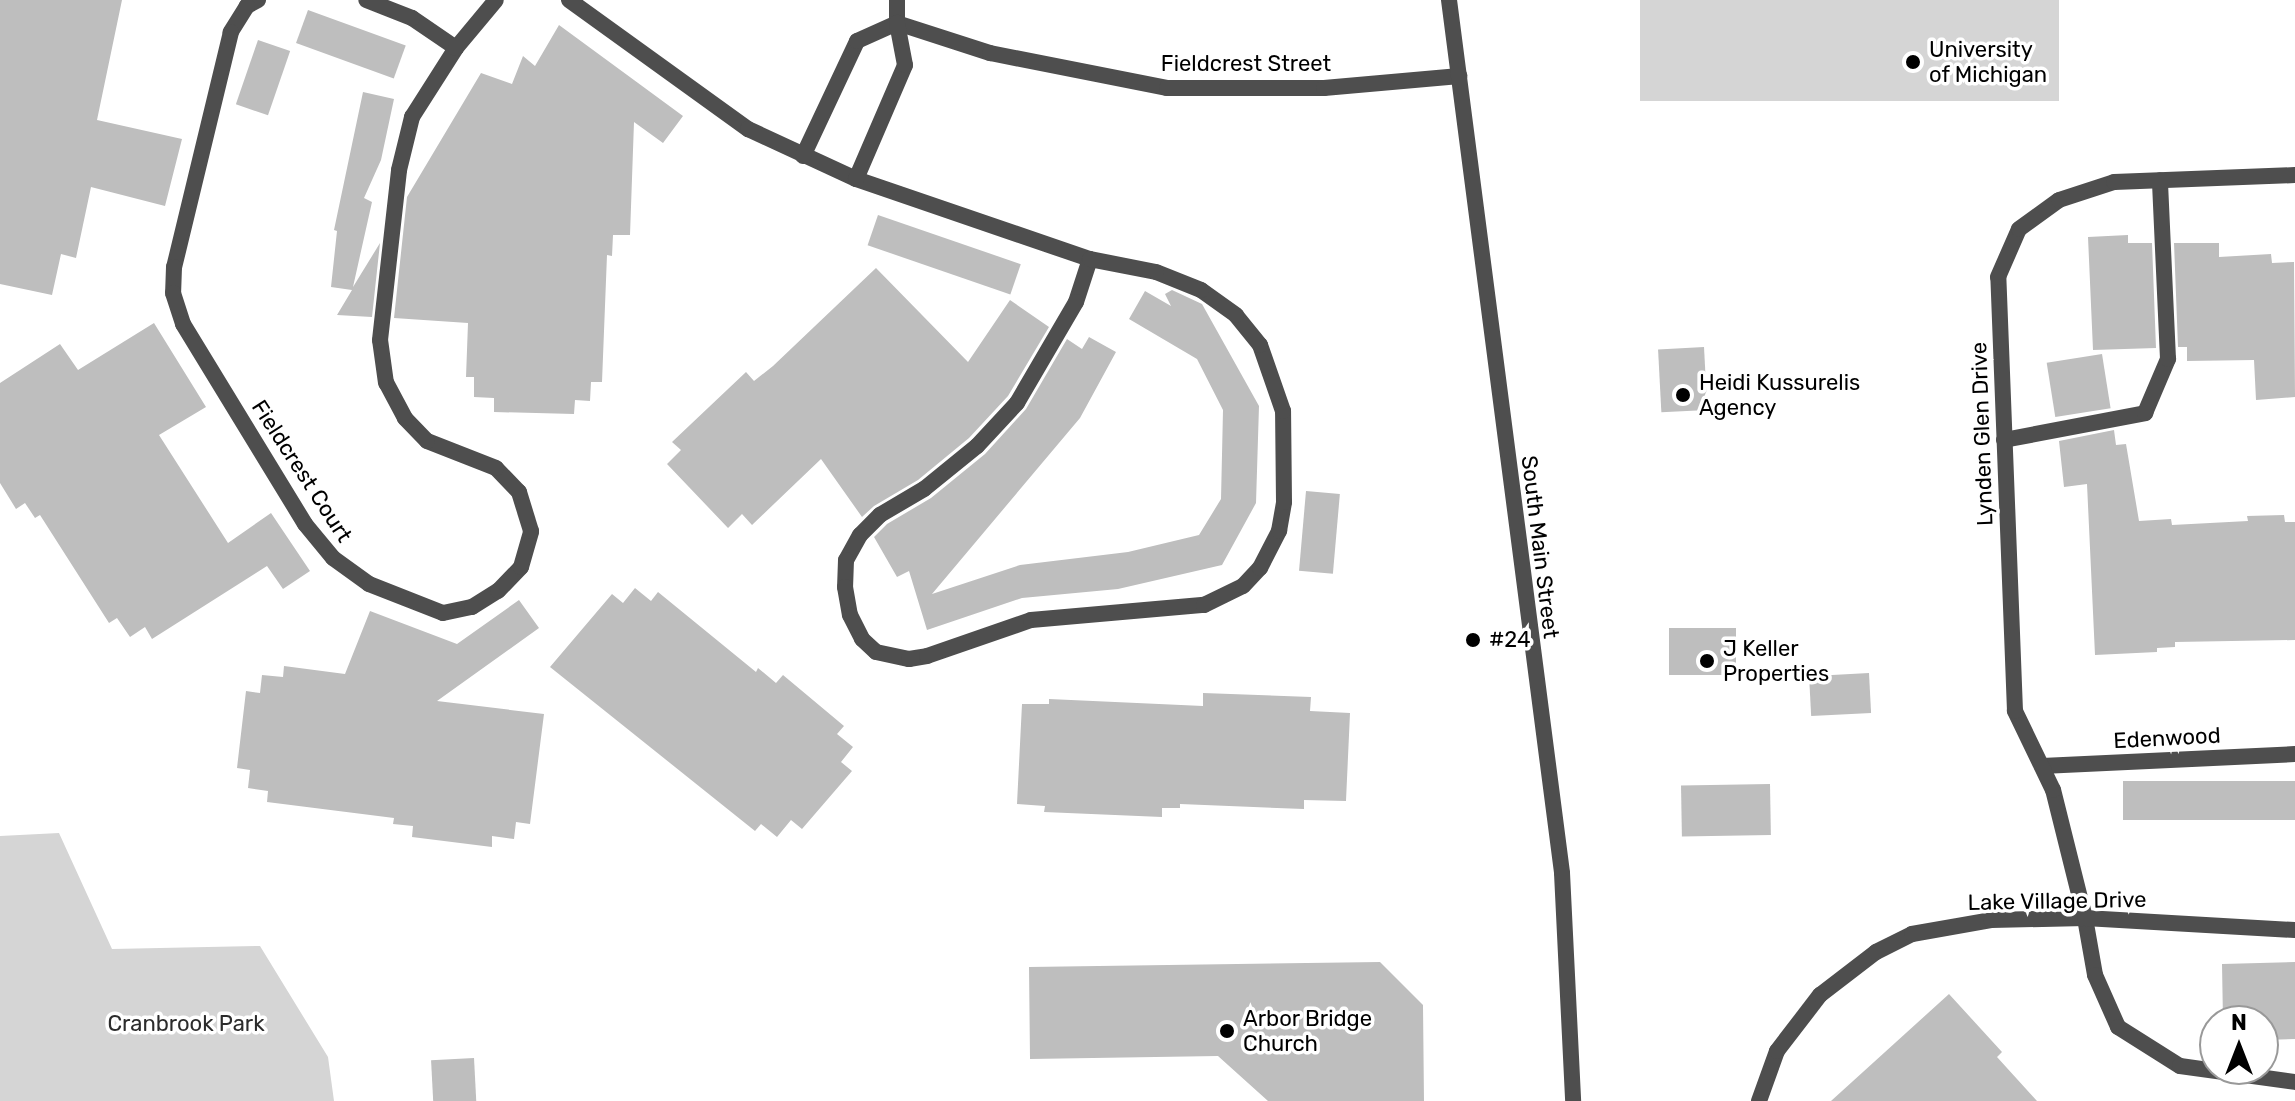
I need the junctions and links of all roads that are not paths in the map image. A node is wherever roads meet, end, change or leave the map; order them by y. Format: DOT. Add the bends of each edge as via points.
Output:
graph roads {
  1 [pos="258,0"];
  2 [pos="366,0"];
  3 [pos="496,0"];
  4 [pos="569,0"];
  5 [pos="897,0"];
  6 [pos="1449,0"];
  7 [pos="897,23"];
  8 [pos="456,48"];
  9 [pos="1459,76"];
  10 [pos="803,156"];
  11 [pos="2295,175"];
  12 [pos="856,179"];
  13 [pos="2160,180"];
  14 [pos="1090,259"];
  15 [pos="2004,440"];
  16 [pos="2295,754"];
  17 [pos="2042,766"];
  18 [pos="2085,918"];
  19 [pos="2295,930"];
  20 [pos="2295,1082"];
  21 [pos="1573,1101"];
  22 [pos="1759,1101"];
  1 -- 8 [label="street, Fieldcrest Court" via="247,6 231,32 174,267 173,293 183,324 305,524 333,558 369,584 443,613 472,607 498,591 521,567 531,531 519,492 496,468 427,441 405,418 386,383 380,340 399,170 412,117"];
  2 -- 8 [label="street" via="412,18"];
  3 -- 8 [label="street, Fieldcrest Court"];
  4 -- 10 [label="street" via="748,129"];
  5 -- 7 [label="street"];
  6 -- 9 [label="street, South Main Street"];
  7 -- 9 [label="street, Fieldcrest Street" via="990,53 1167,88 1324,88"];
  7 -- 10 [label="street" via="857,41"];
  7 -- 12 [label="street" via="905,65"];
  9 -- 21 [label="street, South Main Street" via="1562,873"];
  10 -- 12 [label="street"];
  11 -- 13 [label="street, Lynden Glen Drive"];
  12 -- 14 [label="street"];
  13 -- 15 [label="street, Lynden Glen Drive" via="2114,182 2059,200 2019,229 1998,277"];
  13 -- 15 [label="street" via="2168,359 2145,413"];
  14 -- 14 [label="street" via="1156,272 1201,290 1236,315 1260,345 1283,411 1284,502 1279,531 1260,568 1243,586 1204,605 1031,620 909,659 876,652 850,615 846,560 880,515 924,489 977,446 1017,403 1076,302"];
  15 -- 17 [label="street, Lynden Glen Drive" via="2015,711"];
  16 -- 17 [label="street, Edenwood"];
  17 -- 18 [label="street, Lynden Glen Drive" via="2053,790"];
  18 -- 19 [label="street, Lake Village Drive"];
  18 -- 20 [label="street, Lynden Glen Drive" via="2095,975 2118,1027 2180,1066"];
  18 -- 22 [label="street, Lake Village Drive" via="1953,924 1912,934 1876,952 1820,995 1796,1024 1777,1051"];
}
